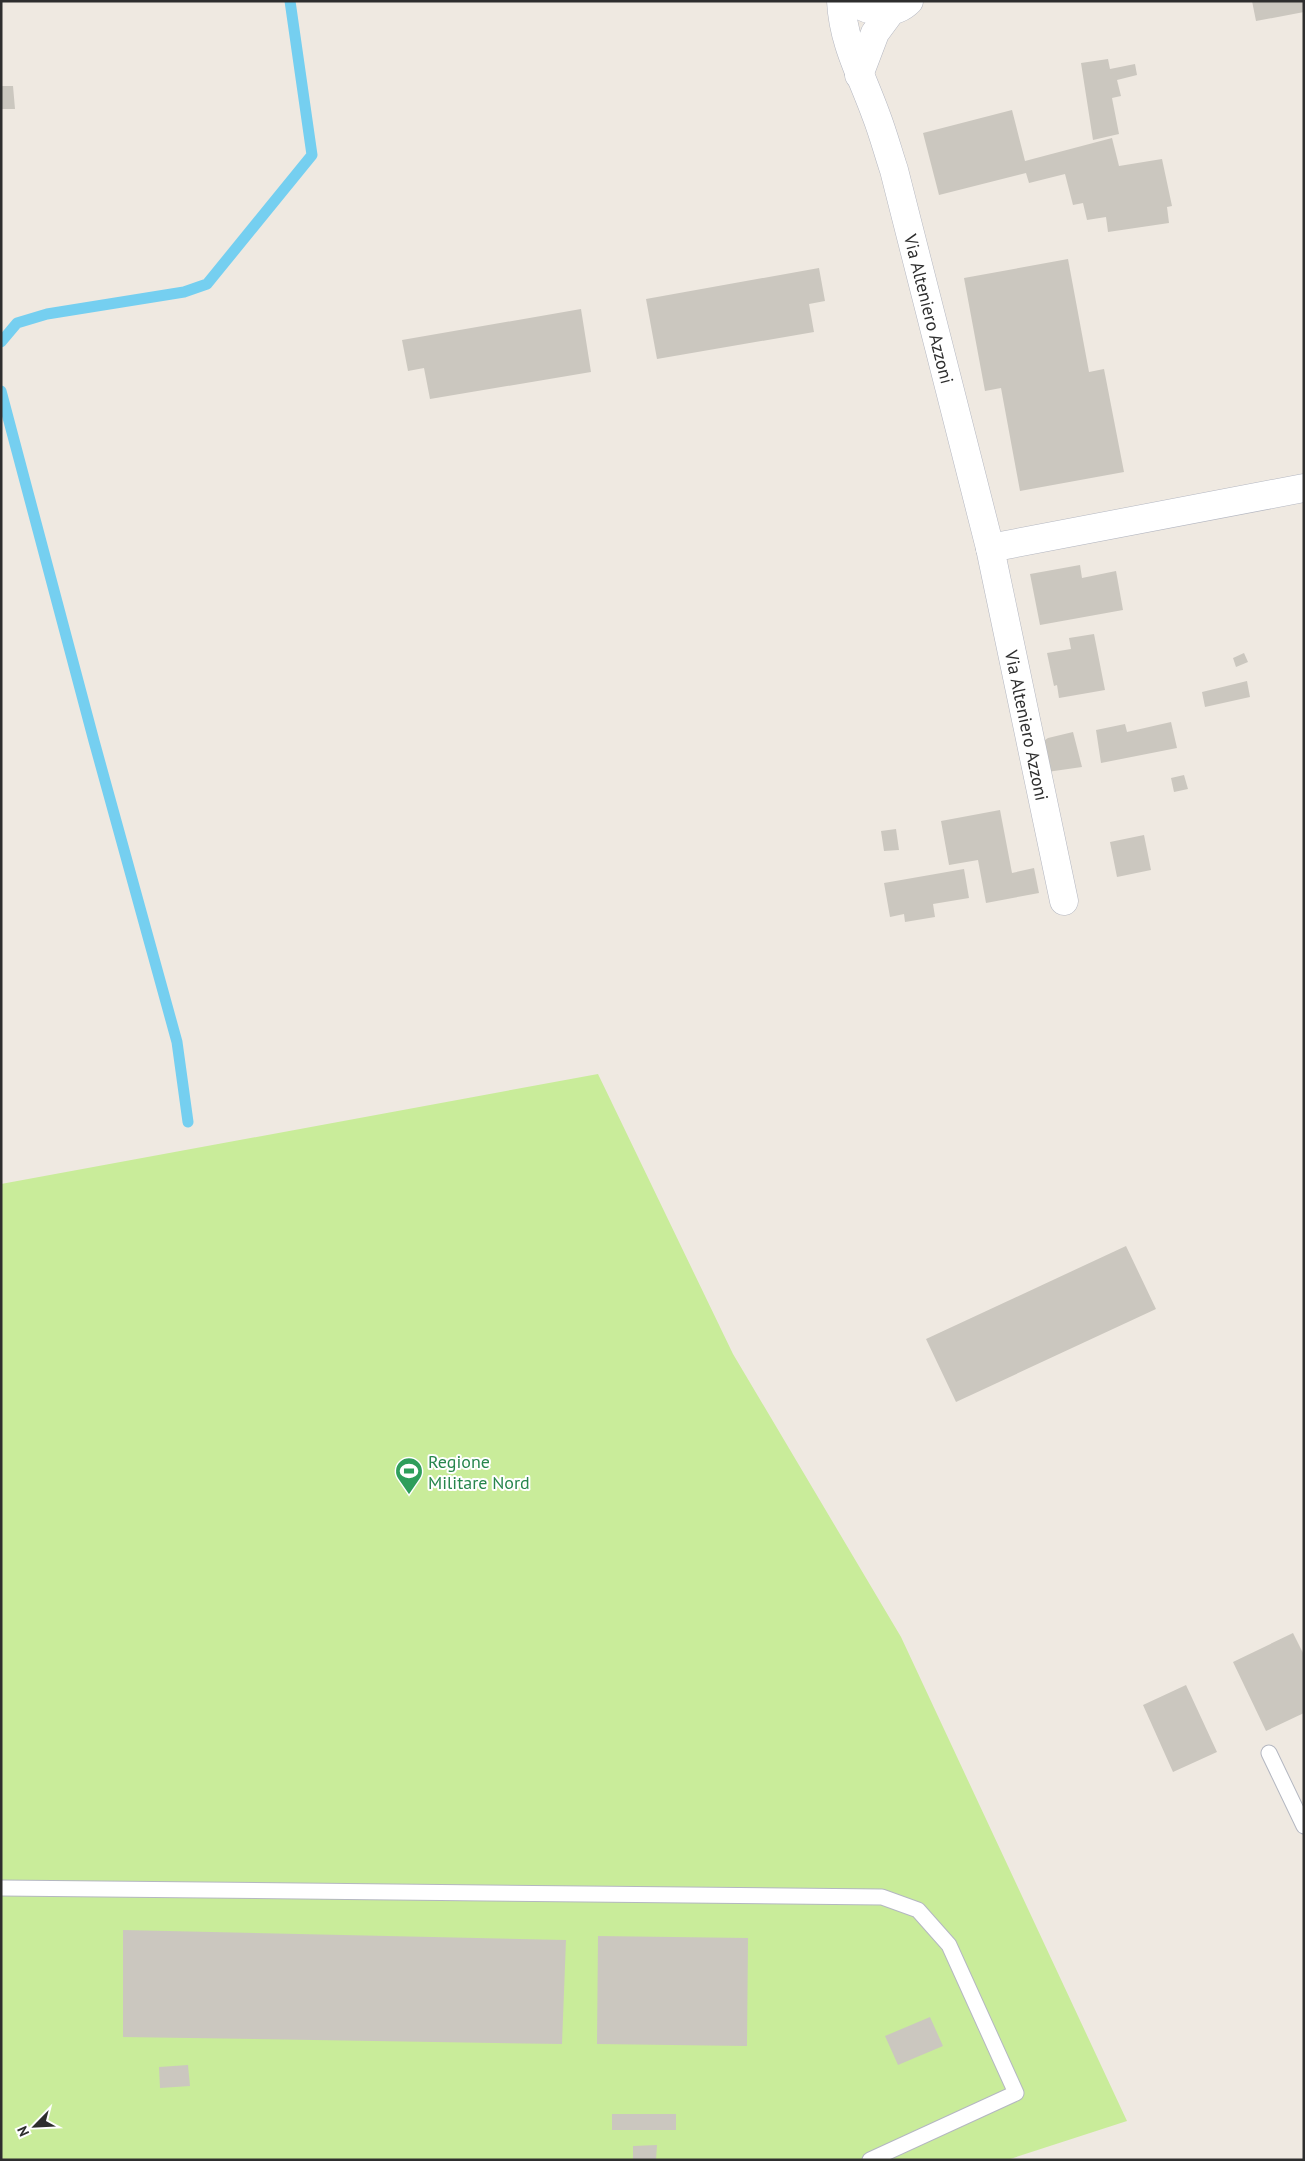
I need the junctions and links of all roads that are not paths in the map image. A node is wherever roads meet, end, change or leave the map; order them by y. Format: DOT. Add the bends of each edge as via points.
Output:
graph roads {
  1 [pos="841,1"];
  2 [pos="853,1"];
  3 [pos="905,4"];
  4 [pos="859,75"];
  5 [pos="1304,488"];
  6 [pos="990,548"];
  7 [pos="1064,902"];
  8 [pos="1269,1753"];
  9 [pos="1304,1826"];
  10 [pos="1,1888"];
  11 [pos="870,2160"];
  1 -- 4 [label="street, Via Alteniero Azzoni" via="848,49"];
  2 -- 3 [label="street" via="876,12"];
  3 -- 4 [label="street" via="875,33"];
  4 -- 6 [label="street, Via Alteniero Azzoni" via="894,170"];
  5 -- 6 [label="street"];
  6 -- 7 [label="street, Via Alteniero Azzoni"];
  8 -- 9 [label="lane"];
  10 -- 11 [label="lane" via="882,1897 918,1910 949,1945 1016,2093"];
}
